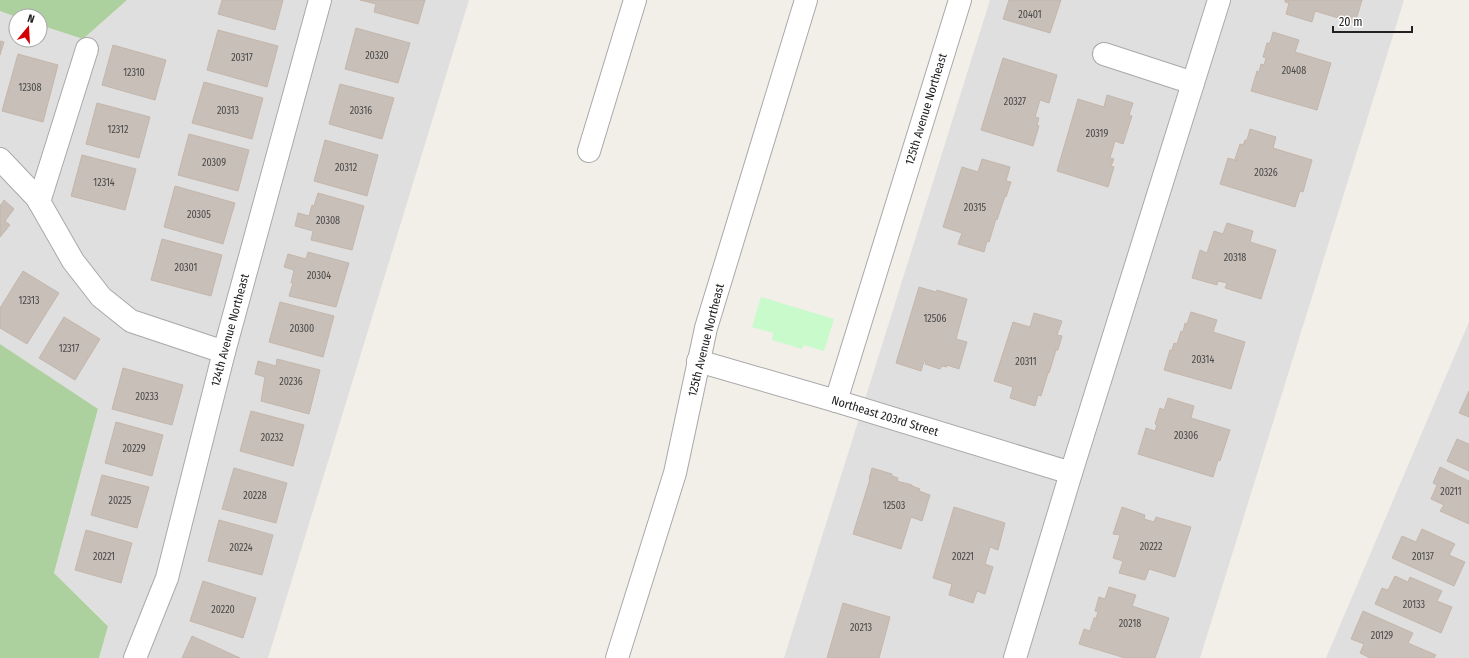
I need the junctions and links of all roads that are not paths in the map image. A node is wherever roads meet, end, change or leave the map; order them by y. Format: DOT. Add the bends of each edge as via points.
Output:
graph roads {
  1 [pos="320,0"];
  2 [pos="635,0"];
  3 [pos="806,0"];
  4 [pos="960,0"];
  5 [pos="1219,0"];
  6 [pos="87,49"];
  7 [pos="1104,54"];
  8 [pos="1193,83"];
  9 [pos="589,151"];
  10 [pos="0,159"];
  11 [pos="39,202"];
  12 [pos="224,352"];
  13 [pos="698,361"];
  14 [pos="836,401"];
  15 [pos="1071,473"];
  16 [pos="134,658"];
  17 [pos="617,658"];
  18 [pos="1015,658"];
  1 -- 12 [label="street, 124th Avenue Northeast"];
  2 -- 9 [label="street"];
  3 -- 13 [label="street, 125th Avenue Northeast"];
  4 -- 14 [label="street, 125th Avenue Northeast"];
  5 -- 8 [label="street"];
  6 -- 11 [label="street"];
  7 -- 8 [label="street"];
  8 -- 15 [label="street"];
  10 -- 11 [label="street"];
  11 -- 12 [label="street" via="73,261 101,297 131,321"];
  12 -- 16 [label="street, 124th Avenue Northeast" via="167,578"];
  13 -- 14 [label="street, Northeast 203rd Street"];
  13 -- 17 [label="street, 125th Avenue Northeast" via="675,473"];
  14 -- 15 [label="street, Northeast 203rd Street"];
  15 -- 18 [label="street"];
}
